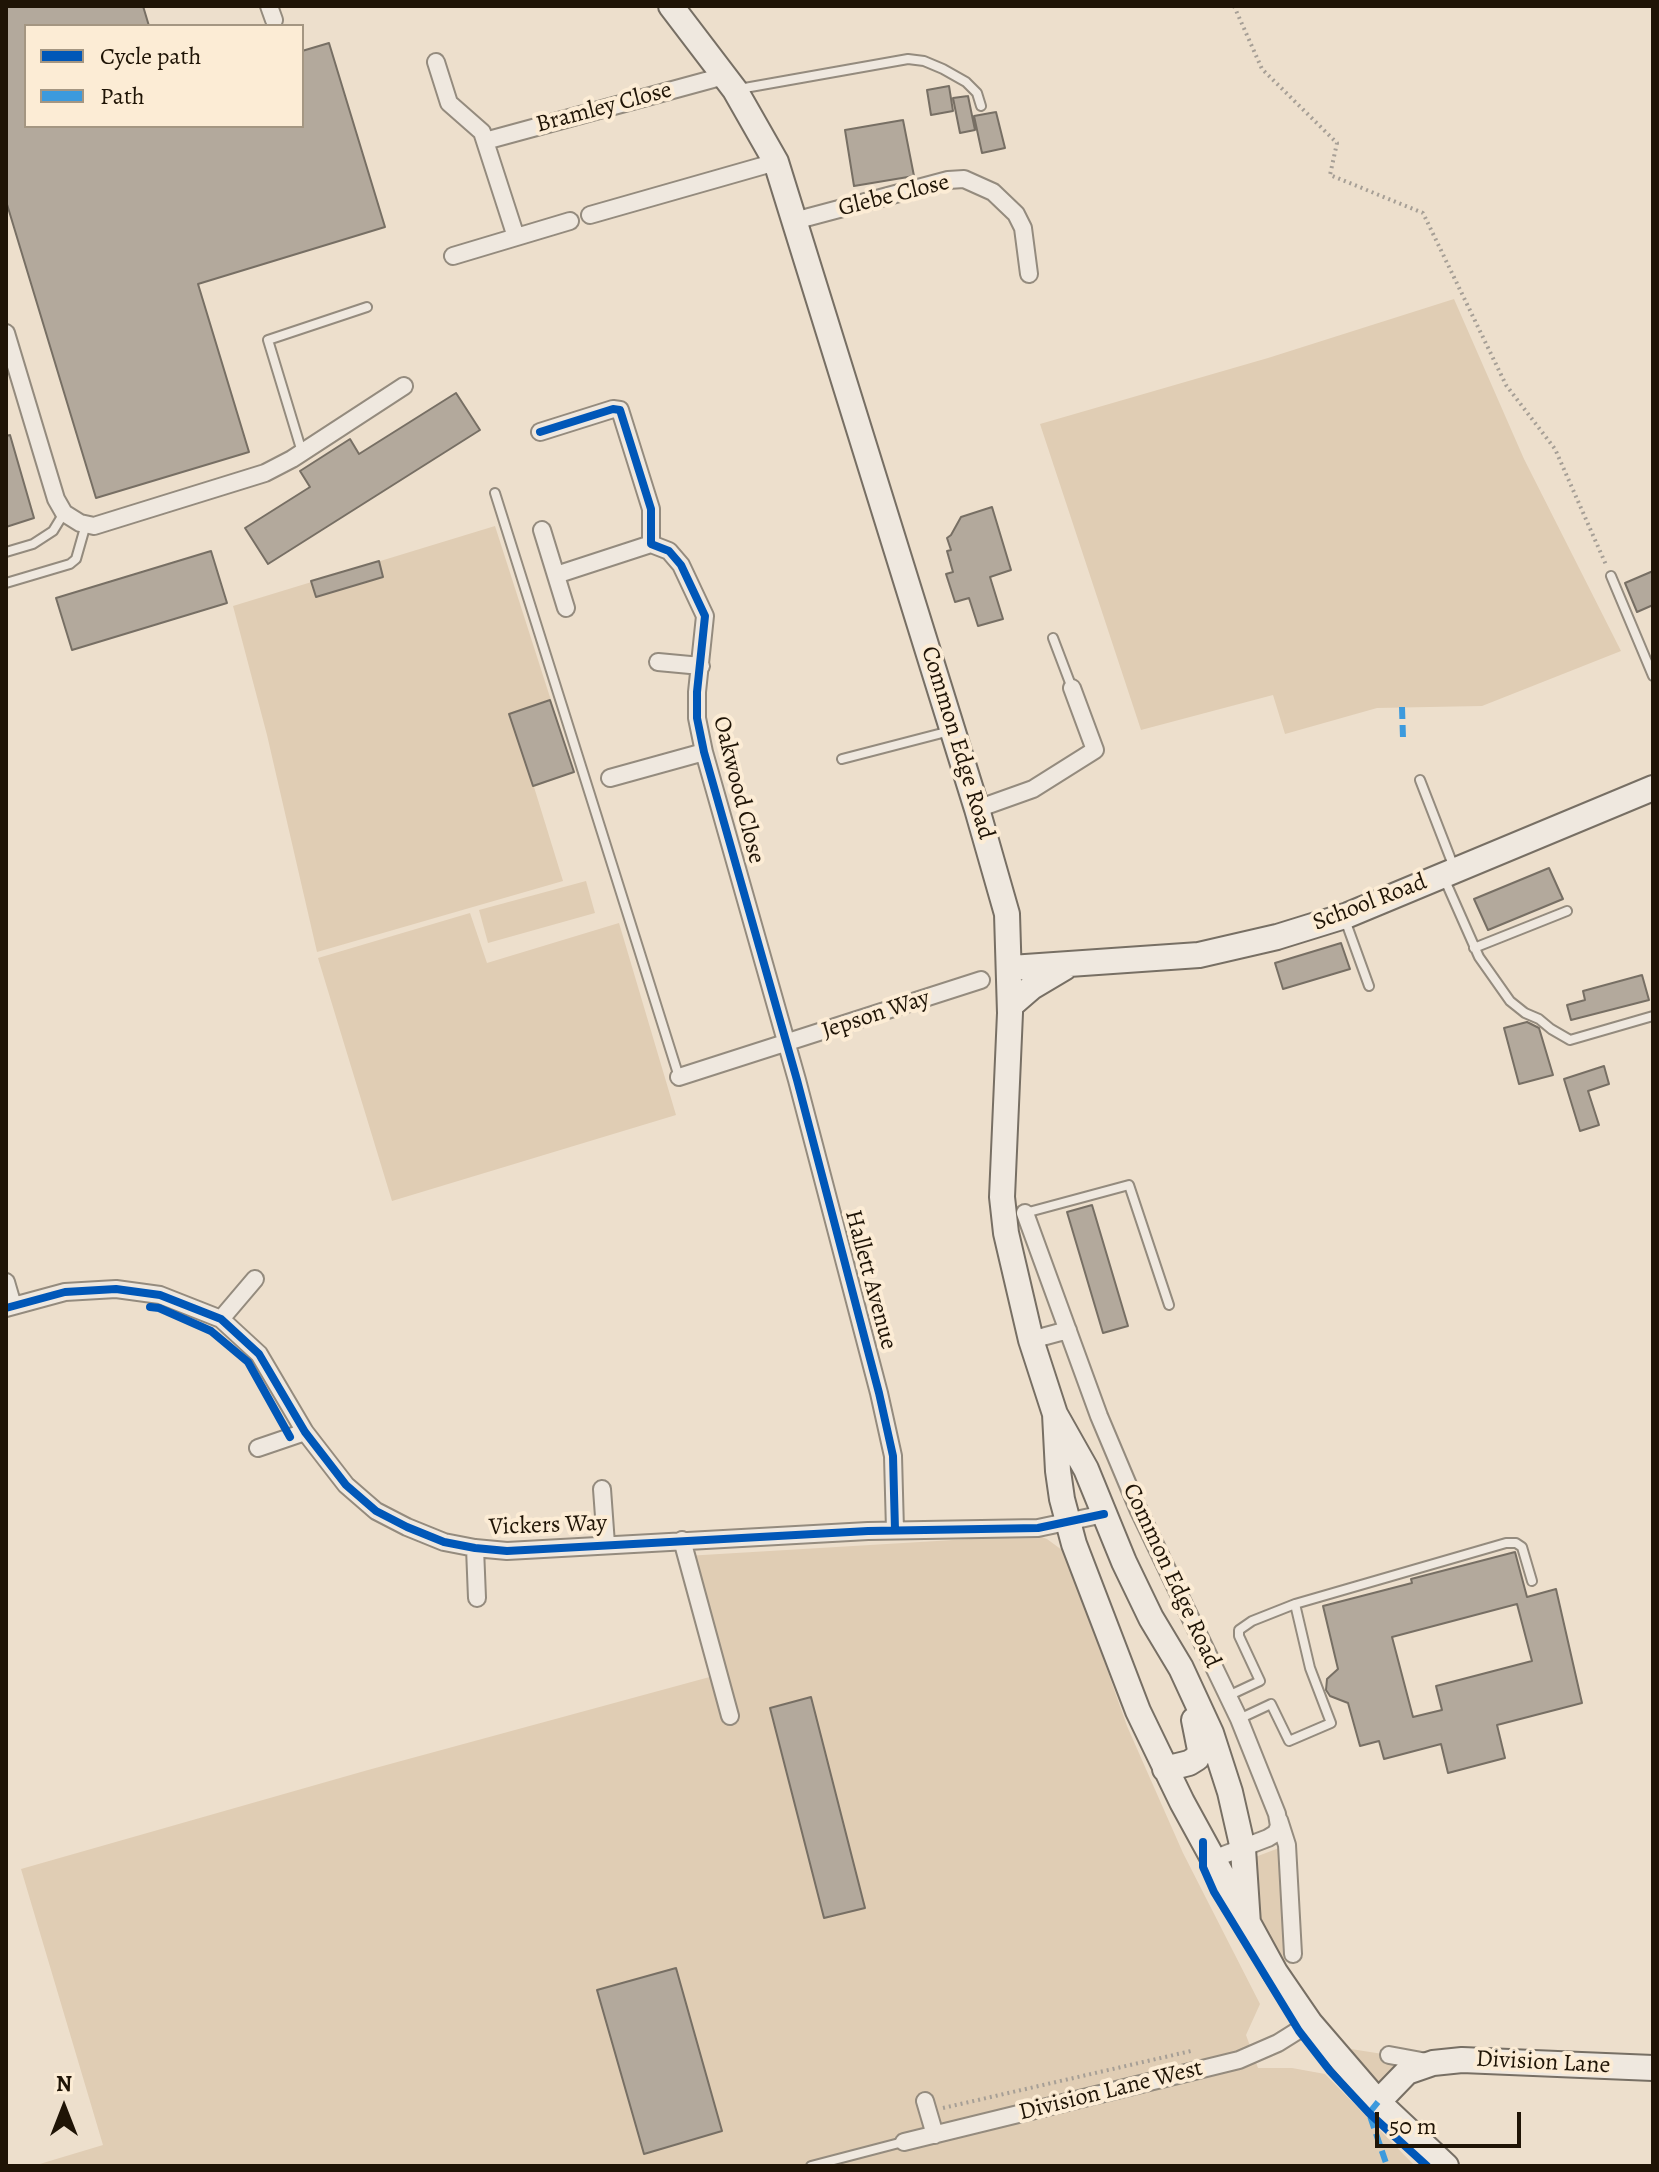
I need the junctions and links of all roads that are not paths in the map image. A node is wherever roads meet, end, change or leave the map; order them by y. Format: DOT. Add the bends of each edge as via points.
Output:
graph roads {
  1 [pos="671,6"];
  2 [pos="436,62"];
  3 [pos="729,83"];
  4 [pos="981,106"];
  5 [pos="485,141"];
  6 [pos="776,162"];
  7 [pos="590,215"];
  8 [pos="570,221"];
  9 [pos="794,221"];
  10 [pos="516,237"];
  11 [pos="453,256"];
  12 [pos="1029,274"];
  13 [pos="367,307"];
  14 [pos="6,333"];
  15 [pos="404,386"];
  16 [pos="540,432"];
  17 [pos="302,453"];
  18 [pos="495,493"];
  19 [pos="64,513"];
  20 [pos="86,524"];
  21 [pos="542,530"];
  22 [pos="651,544"];
  23 [pos="6,552"];
  24 [pos="556,575"];
  25 [pos="1611,576"];
  26 [pos="6,583"];
  27 [pos="566,608"];
  28 [pos="1053,638"];
  29 [pos="658,662"];
  30 [pos="701,666"];
  31 [pos="1653,676"];
  32 [pos="1072,688"];
  33 [pos="953,730"];
  34 [pos="704,752"];
  35 [pos="842,759"];
  36 [pos="610,778"];
  37 [pos="1420,780"];
  38 [pos="1653,788"];
  39 [pos="977,809"];
  40 [pos="1449,873"];
  41 [pos="1567,911"];
  42 [pos="1343,917"];
  43 [pos="1476,952"];
  44 [pos="1074,964"];
  45 [pos="1011,968"];
  46 [pos="981,980"];
  47 [pos="1369,986"];
  48 [pos="1010,1006"];
  49 [pos="1653,1016"];
  50 [pos="787,1044"];
  51 [pos="679,1077"];
  52 [pos="1025,1213"];
  53 [pos="255,1279"];
  54 [pos="6,1282"];
  55 [pos="1169,1305"];
  56 [pos="9,1307"];
  57 [pos="221,1319"];
  58 [pos="1068,1330"];
  59 [pos="1031,1340"];
  60 [pos="1055,1414"];
  61 [pos="305,1432"];
  62 [pos="258,1448"];
  63 [pos="602,1489"];
  64 [pos="1104,1514"];
  65 [pos="1068,1522"];
  66 [pos="1038,1528"];
  67 [pos="895,1530"];
  68 [pos="682,1540"];
  69 [pos="606,1544"];
  70 [pos="475,1548"];
  71 [pos="1532,1581"];
  72 [pos="477,1598"];
  73 [pos="1295,1604"];
  74 [pos="1170,1653"];
  75 [pos="1228,1696"];
  76 [pos="730,1716"];
  77 [pos="1239,1719"];
  78 [pos="1165,1769"];
  79 [pos="1279,1820"];
  80 [pos="1243,1849"];
  81 [pos="1213,1859"];
  82 [pos="1248,1924"];
  83 [pos="1293,1954"];
  84 [pos="1310,2023"];
  85 [pos="1389,2055"];
  86 [pos="1433,2063"];
  87 [pos="1653,2068"];
  88 [pos="1378,2102"];
  89 [pos="926,2106"];
  90 [pos="935,2135"];
  91 [pos="904,2142"];
  92 [pos="811,2166"];
  93 [pos="1446,2166"];
  1 -- 3 [label="main road, Common Edge Road"];
  2 -- 5 [label="street" via="449,103"];
  3 -- 4 [label="lane" via="908,59 934,65 966,82"];
  3 -- 5 [label="street, Bramley Close"];
  3 -- 6 [label="main road, Common Edge Road"];
  5 -- 10 [label="street"];
  6 -- 7 [label="street"];
  6 -- 9 [label="main road, Common Edge Road"];
  8 -- 10 [label="street"];
  9 -- 12 [label="street, Glebe Close" via="964,179 993,192 1016,214"];
  9 -- 33 [label="main road, Common Edge Road"];
  10 -- 11 [label="street"];
  13 -- 17 [label="lane" via="268,340"];
  14 -- 19 [label="street"];
  15 -- 17 [label="street"];
  16 -- 22 [label="street" via="620,410 651,509"];
  17 -- 20 [label="street" via="265,473 214,490 110,523"];
  18 -- 51 [label="lane"];
  19 -- 20 [label="street"];
  19 -- 23 [label="lane" via="53,531"];
  20 -- 26 [label="lane" via="70,564"];
  21 -- 24 [label="street"];
  22 -- 24 [label="street"];
  22 -- 30 [label="street, Oakwood Close" via="669,551 696,593 705,616"];
  24 -- 27 [label="street"];
  25 -- 31 [label="lane"];
  28 -- 32 [label="lane"];
  29 -- 30 [label="street"];
  30 -- 34 [label="street, Oakwood Close" via="697,718"];
  32 -- 39 [label="street" via="1095,750 1033,789"];
  33 -- 35 [label="lane"];
  33 -- 39 [label="main road, Common Edge Road"];
  34 -- 36 [label="street, Oakwood Close"];
  34 -- 50 [label="street, Oakwood Close"];
  37 -- 40 [label="lane"];
  38 -- 40 [label="main road, School Road"];
  39 -- 45 [label="main road, Common Edge Road" via="1005,903"];
  40 -- 42 [label="main road, School Road"];
  40 -- 43 [label="lane"];
  41 -- 43 [label="lane"];
  42 -- 44 [label="main road, School Road" via="1199,955"];
  42 -- 47 [label="lane"];
  43 -- 49 [label="lane" via="1510,1001 1570,1040"];
  44 -- 45 [label="main road, School Road"];
  44 -- 48 [label="main road, School Road" via="1050,974"];
  45 -- 48 [label="main road, Common Edge Road"];
  46 -- 50 [label="street, Jepson Way"];
  48 -- 59 [label="main road, Common Edge Road" via="1002,1197"];
  50 -- 51 [label="street, Jepson Way"];
  50 -- 67 [label="street, Hallett Avenue" via="879,1393 893,1456"];
  52 -- 55 [label="lane" via="1129,1185"];
  52 -- 58 [label="street, Common Edge Road"];
  53 -- 57 [label="street"];
  54 -- 56 [label="street"];
  56 -- 57 [label="street, Vickers Way" via="65,1292 116,1289 160,1295"];
  57 -- 61 [label="street, Vickers Way" via="259,1354"];
  58 -- 59 [label="street"];
  58 -- 75 [label="street, Common Edge Road" via="1161,1563"];
  59 -- 60 [label="main road, Common Edge Road"];
  60 -- 64 [label="main road, Common Edge Road"];
  60 -- 65 [label="main road, Common Edge Road"];
  61 -- 62 [label="street"];
  61 -- 70 [label="street, Vickers Way" via="346,1485 376,1511 444,1542"];
  63 -- 69 [label="street"];
  64 -- 65 [label="street"];
  64 -- 74 [label="main road, Common Edge Road"];
  65 -- 66 [label="street, Vickers Way" via="1059,1534"];
  65 -- 66 [label="street" via="1054,1514"];
  65 -- 78 [label="main road, Common Edge Road"];
  66 -- 67 [label="street, Vickers Way"];
  67 -- 68 [label="street, Vickers Way"];
  68 -- 69 [label="street, Vickers Way"];
  68 -- 76 [label="street"];
  69 -- 70 [label="street, Vickers Way"];
  70 -- 72 [label="street"];
  71 -- 73 [label="lane" via="1522,1547 1506,1543"];
  73 -- 75 [label="lane" via="1239,1630 1260,1681"];
  73 -- 77 [label="lane" via="1310,1668 1331,1723 1289,1741 1271,1704"];
  74 -- 78 [label="main road" via="1194,1717 1200,1750 1193,1762"];
  74 -- 80 [label="main road, Common Edge Road" via="1211,1733"];
  75 -- 77 [label="street, Common Edge Road"];
  77 -- 79 [label="street, Common Edge Road"];
  78 -- 81 [label="main road, Common Edge Road"];
  79 -- 80 [label="street" via="1276,1833"];
  79 -- 83 [label="street, Common Edge Road" via="1287,1845"];
  80 -- 81 [label="street"];
  80 -- 82 [label="main road, Common Edge Road"];
  81 -- 82 [label="main road, Common Edge Road"];
  82 -- 84 [label="main road, Common Edge Road"];
  84 -- 88 [label="main road, Common Edge Road"];
  84 -- 90 [label="street, Division Lane West" via="1239,2060"];
  85 -- 86 [label="street, Division Lane"];
  86 -- 87 [label="main road, Division Lane"];
  86 -- 88 [label="main road, Division Lane" via="1407,2072"];
  88 -- 93 [label="main road, Common Edge Road"];
  89 -- 90 [label="street"];
  90 -- 91 [label="street, Division Lane West"];
  91 -- 92 [label="lane"];
}
